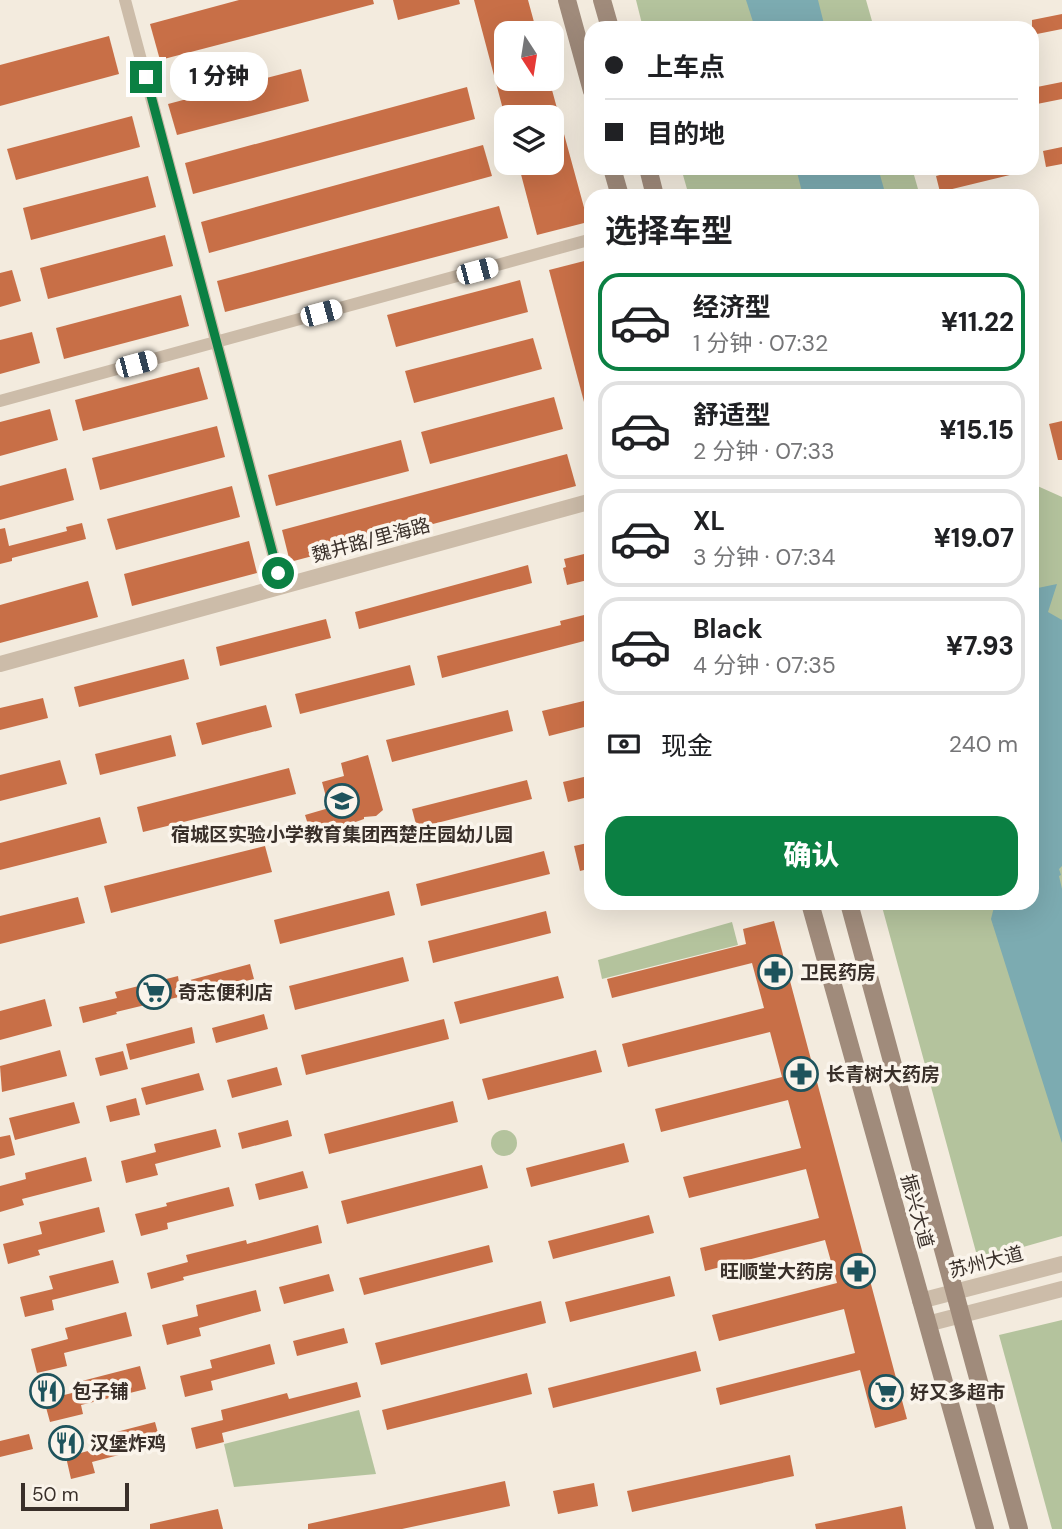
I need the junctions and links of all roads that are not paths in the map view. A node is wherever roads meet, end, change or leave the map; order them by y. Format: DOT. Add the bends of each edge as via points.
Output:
graph roads {
  1 [pos="125,0"];
  2 [pos="567,0"];
  3 [pos="602,0"];
  4 [pos="608,21"];
  5 [pos="584,62"];
  6 [pos="584,241"];
  7 [pos="216,342"];
  8 [pos="0,401"];
  9 [pos="584,503"];
  10 [pos="278,573"];
  11 [pos="0,664"];
  12 [pos="812,910"];
  13 [pos="851,910"];
  14 [pos="1062,1264"];
  15 [pos="1062,1289"];
  16 [pos="955,1291"];
  17 [pos="920,1301"];
  18 [pos="962,1315"];
  19 [pos="927,1324"];
  20 [pos="985,1529"];
  21 [pos="1019,1529"];
  1 -- 7 [label="street"];
  2 -- 5 [label="main road"];
  3 -- 4 [label="main road"];
  6 -- 7 [label="street"];
  7 -- 8 [label="street"];
  7 -- 10 [label="street"];
  9 -- 11 [label="street, 魏井路/里海路"];
  12 -- 17 [label="main road, 振兴大道"];
  13 -- 16 [label="main road, 振兴大道"];
  14 -- 16 [label="street, 苏州大道"];
  15 -- 18 [label="street"];
  16 -- 17 [label="street, 苏州大道"];
  16 -- 18 [label="main road, 振兴大道"];
  17 -- 19 [label="main road, 振兴大道"];
  18 -- 19 [label="street"];
  18 -- 21 [label="main road, 振兴大道"];
  19 -- 20 [label="main road, 振兴大道"];
}
